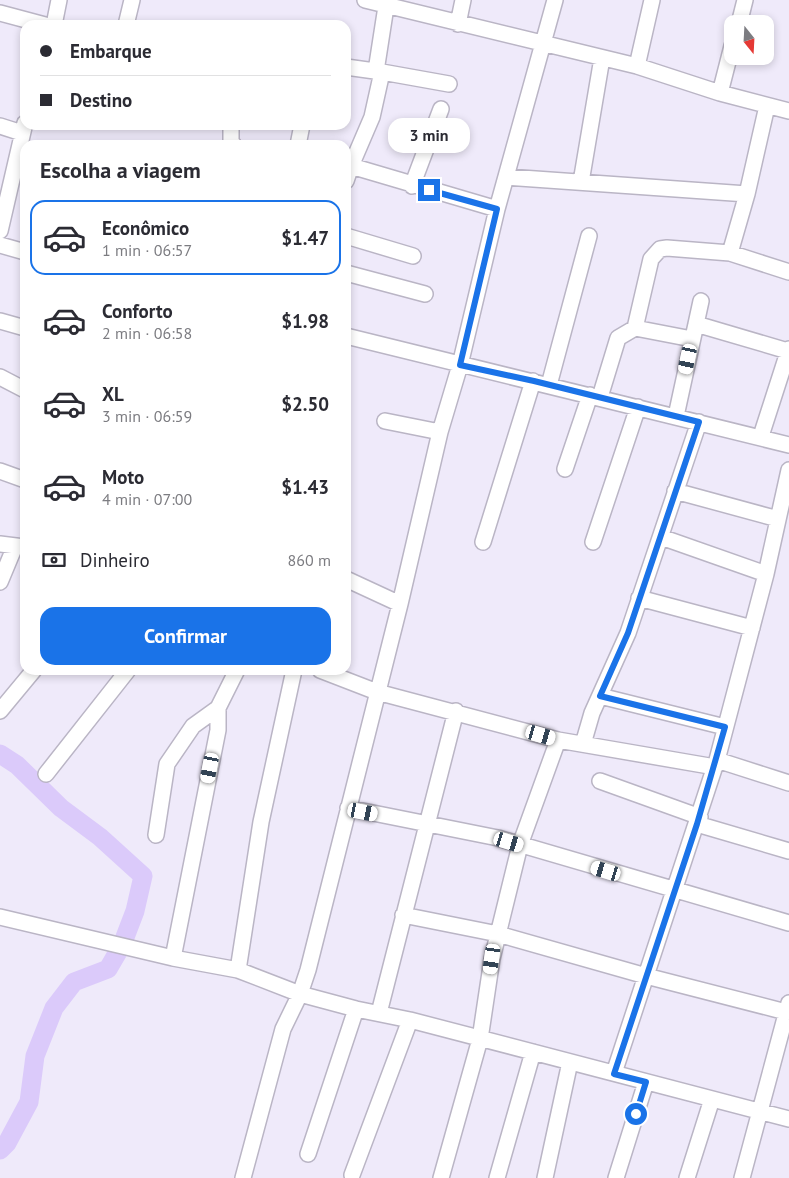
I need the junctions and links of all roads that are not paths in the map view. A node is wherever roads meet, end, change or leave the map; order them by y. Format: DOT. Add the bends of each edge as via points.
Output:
graph roads {
  1 [pos="59,0"];
  2 [pos="132,0"];
  3 [pos="365,0"];
  4 [pos="462,0"];
  5 [pos="555,0"];
  6 [pos="652,0"];
  7 [pos="745,0"];
  8 [pos="386,3"];
  9 [pos="0,13"];
  10 [pos="741,15"];
  11 [pos="26,20"];
  12 [pos="55,20"];
  13 [pos="127,20"];
  14 [pos="458,24"];
  15 [pos="544,44"];
  16 [pos="602,58"];
  17 [pos="727,65"];
  18 [pos="636,66"];
  19 [pos="351,68"];
  20 [pos="379,71"];
  21 [pos="449,84"];
  22 [pos="720,93"];
  23 [pos="767,106"];
  24 [pos="441,109"];
  25 [pos="789,111"];
  26 [pos="0,126"];
  27 [pos="20,128"];
  28 [pos="22,130"];
  29 [pos="351,162"];
  30 [pos="351,167"];
  31 [pos="7,169"];
  32 [pos="506,177"];
  33 [pos="581,182"];
  34 [pos="412,186"];
  35 [pos="747,194"];
  36 [pos="497,209"];
  37 [pos="0,231"];
  38 [pos="589,236"];
  39 [pos="351,237"];
  40 [pos="0,245"];
  41 [pos="20,251"];
  42 [pos="730,253"];
  43 [pos="413,256"];
  44 [pos="789,272"];
  45 [pos="351,274"];
  46 [pos="425,294"];
  47 [pos="702,301"];
  48 [pos="0,321"];
  49 [pos="696,324"];
  50 [pos="20,327"];
  51 [pos="634,328"];
  52 [pos="351,337"];
  53 [pos="692,340"];
  54 [pos="789,350"];
  55 [pos="460,365"];
  56 [pos="785,376"];
  57 [pos="0,377"];
  58 [pos="534,381"];
  59 [pos="549,384"];
  60 [pos="20,387"];
  61 [pos="595,396"];
  62 [pos="638,407"];
  63 [pos="676,416"];
  64 [pos="385,421"];
  65 [pos="699,422"];
  66 [pos="440,432"];
  67 [pos="761,436"];
  68 [pos="789,445"];
  69 [pos="565,469"];
  70 [pos="789,470"];
  71 [pos="0,472"];
  72 [pos="20,478"];
  73 [pos="676,491"];
  74 [pos="778,519"];
  75 [pos="661,537"];
  76 [pos="484,542"];
  77 [pos="593,542"];
  78 [pos="13,546"];
  79 [pos="766,574"];
  80 [pos="351,581"];
  81 [pos="0,582"];
  82 [pos="639,598"];
  83 [pos="400,604"];
  84 [pos="752,628"];
  85 [pos="30,675"];
  86 [pos="124,675"];
  87 [pos="234,675"];
  88 [pos="293,675"];
  89 [pos="333,675"];
  90 [pos="377,692"];
  91 [pos="600,696"];
  92 [pos="218,708"];
  93 [pos="0,711"];
  94 [pos="456,711"];
  95 [pos="725,727"];
  96 [pos="558,740"];
  97 [pos="583,744"];
  98 [pos="716,764"];
  99 [pos="46,774"];
  100 [pos="600,781"];
  101 [pos="789,783"];
  102 [pos="348,808"];
  103 [pos="698,821"];
  104 [pos="427,824"];
  105 [pos="156,835"];
  106 [pos="520,845"];
  107 [pos="789,851"];
  108 [pos="675,892"];
  109 [pos="403,915"];
  110 [pos="0,917"];
  111 [pos="789,923"];
  112 [pos="498,934"];
  113 [pos="173,958"];
  114 [pos="238,970"];
  115 [pos="646,976"];
  116 [pos="300,994"];
  117 [pos="788,1008"];
  118 [pos="356,1009"];
  119 [pos="379,1013"];
  120 [pos="410,1020"];
  121 [pos="480,1039"];
  122 [pos="533,1052"];
  123 [pos="570,1062"];
  124 [pos="614,1074"];
  125 [pos="646,1082"];
  126 [pos="712,1099"];
  127 [pos="760,1112"];
  128 [pos="789,1120"];
  129 [pos="308,1154"];
  130 [pos="356,1177"];
  131 [pos="243,1178"];
  132 [pos="441,1178"];
  133 [pos="497,1178"];
  134 [pos="545,1178"];
  135 [pos="616,1178"];
  136 [pos="687,1178"];
  137 [pos="742,1178"];
  1 -- 12 [label="street"];
  2 -- 13 [label="street"];
  3 -- 8 [label="street"];
  4 -- 14 [label="street"];
  5 -- 15 [label="street"];
  6 -- 18 [label="street"];
  7 -- 10 [label="street"];
  8 -- 14 [label="street"];
  8 -- 20 [label="street"];
  9 -- 11 [label="street"];
  14 -- 15 [label="street"];
  15 -- 16 [label="street"];
  15 -- 32 [label="street"];
  16 -- 18 [label="street"];
  16 -- 33 [label="street"];
  17 -- 22 [label="street"];
  18 -- 22 [label="street"];
  19 -- 20 [label="street"];
  20 -- 21 [label="street"];
  20 -- 29 [label="street" via="372,117"];
  22 -- 23 [label="street"];
  23 -- 25 [label="street"];
  23 -- 35 [label="street"];
  24 -- 34 [label="street"];
  26 -- 27 [label="street"];
  28 -- 31 [label="street"];
  30 -- 34 [label="street"];
  31 -- 37 [label="street"];
  32 -- 33 [label="street"];
  32 -- 36 [label="street"];
  33 -- 35 [label="street"];
  34 -- 36 [label="street"];
  35 -- 42 [label="street"];
  36 -- 55 [label="street"];
  38 -- 59 [label="street"];
  39 -- 43 [label="street"];
  40 -- 41 [label="street"];
  42 -- 44 [label="street"];
  42 -- 51 [label="street" via="660,249 651,259"];
  45 -- 46 [label="street"];
  47 -- 49 [label="street"];
  48 -- 50 [label="street"];
  49 -- 53 [label="street"];
  49 -- 54 [label="street"];
  51 -- 53 [label="street"];
  51 -- 61 [label="street" via="618,338"];
  52 -- 55 [label="street"];
  53 -- 63 [label="street"];
  54 -- 56 [label="street"];
  55 -- 58 [label="street"];
  55 -- 66 [label="street"];
  56 -- 67 [label="street"];
  57 -- 60 [label="street"];
  58 -- 59 [label="street"];
  58 -- 76 [label="street"];
  59 -- 61 [label="street"];
  61 -- 62 [label="street"];
  61 -- 69 [label="street"];
  62 -- 63 [label="street"];
  62 -- 77 [label="street"];
  63 -- 65 [label="street"];
  64 -- 66 [label="street"];
  65 -- 67 [label="street"];
  65 -- 73 [label="street"];
  66 -- 83 [label="street"];
  67 -- 68 [label="street"];
  70 -- 74 [label="street"];
  71 -- 72 [label="street"];
  73 -- 74 [label="street"];
  73 -- 75 [label="street"];
  74 -- 79 [label="street"];
  75 -- 79 [label="street"];
  75 -- 82 [label="street"];
  78 -- 81 [label="street"];
  79 -- 84 [label="street"];
  80 -- 83 [label="street"];
  82 -- 84 [label="street"];
  82 -- 91 [label="street" via="628,633"];
  83 -- 90 [label="street"];
  84 -- 95 [label="street"];
  85 -- 93 [label="street"];
  86 -- 99 [label="street"];
  87 -- 92 [label="street"];
  88 -- 114 [label="street" via="262,822"];
  89 -- 90 [label="street"];
  90 -- 94 [label="street"];
  90 -- 102 [label="street"];
  91 -- 95 [label="street"];
  91 -- 97 [label="street"];
  92 -- 105 [label="street" via="193,726 168,764"];
  92 -- 113 [label="street" via="218,730"];
  94 -- 96 [label="street"];
  94 -- 104 [label="street"];
  95 -- 98 [label="street"];
  96 -- 97 [label="street"];
  96 -- 106 [label="street"];
  97 -- 98 [label="street"];
  98 -- 101 [label="street"];
  98 -- 103 [label="street"];
  100 -- 103 [label="street"];
  102 -- 104 [label="street"];
  102 -- 116 [label="street"];
  103 -- 107 [label="street"];
  103 -- 108 [label="street"];
  104 -- 106 [label="street"];
  104 -- 109 [label="street"];
  106 -- 108 [label="street"];
  106 -- 112 [label="street"];
  108 -- 111 [label="street"];
  108 -- 115 [label="street"];
  109 -- 112 [label="street"];
  109 -- 119 [label="street"];
  110 -- 113 [label="street"];
  112 -- 115 [label="street"];
  112 -- 121 [label="street"];
  113 -- 114 [label="street"];
  114 -- 116 [label="street"];
  115 -- 117 [label="street"];
  115 -- 124 [label="street"];
  116 -- 118 [label="street"];
  116 -- 131 [label="street" via="283,1029"];
  117 -- 127 [label="street"];
  118 -- 119 [label="street"];
  118 -- 129 [label="street"];
  119 -- 120 [label="street"];
  120 -- 121 [label="street"];
  120 -- 130 [label="street"];
  121 -- 122 [label="street"];
  121 -- 132 [label="street"];
  122 -- 123 [label="street"];
  122 -- 133 [label="street"];
  123 -- 124 [label="street"];
  123 -- 134 [label="street"];
  124 -- 125 [label="street"];
  125 -- 126 [label="street"];
  125 -- 135 [label="street"];
  126 -- 127 [label="street"];
  126 -- 136 [label="street"];
  127 -- 128 [label="street"];
  127 -- 137 [label="street"];
}
